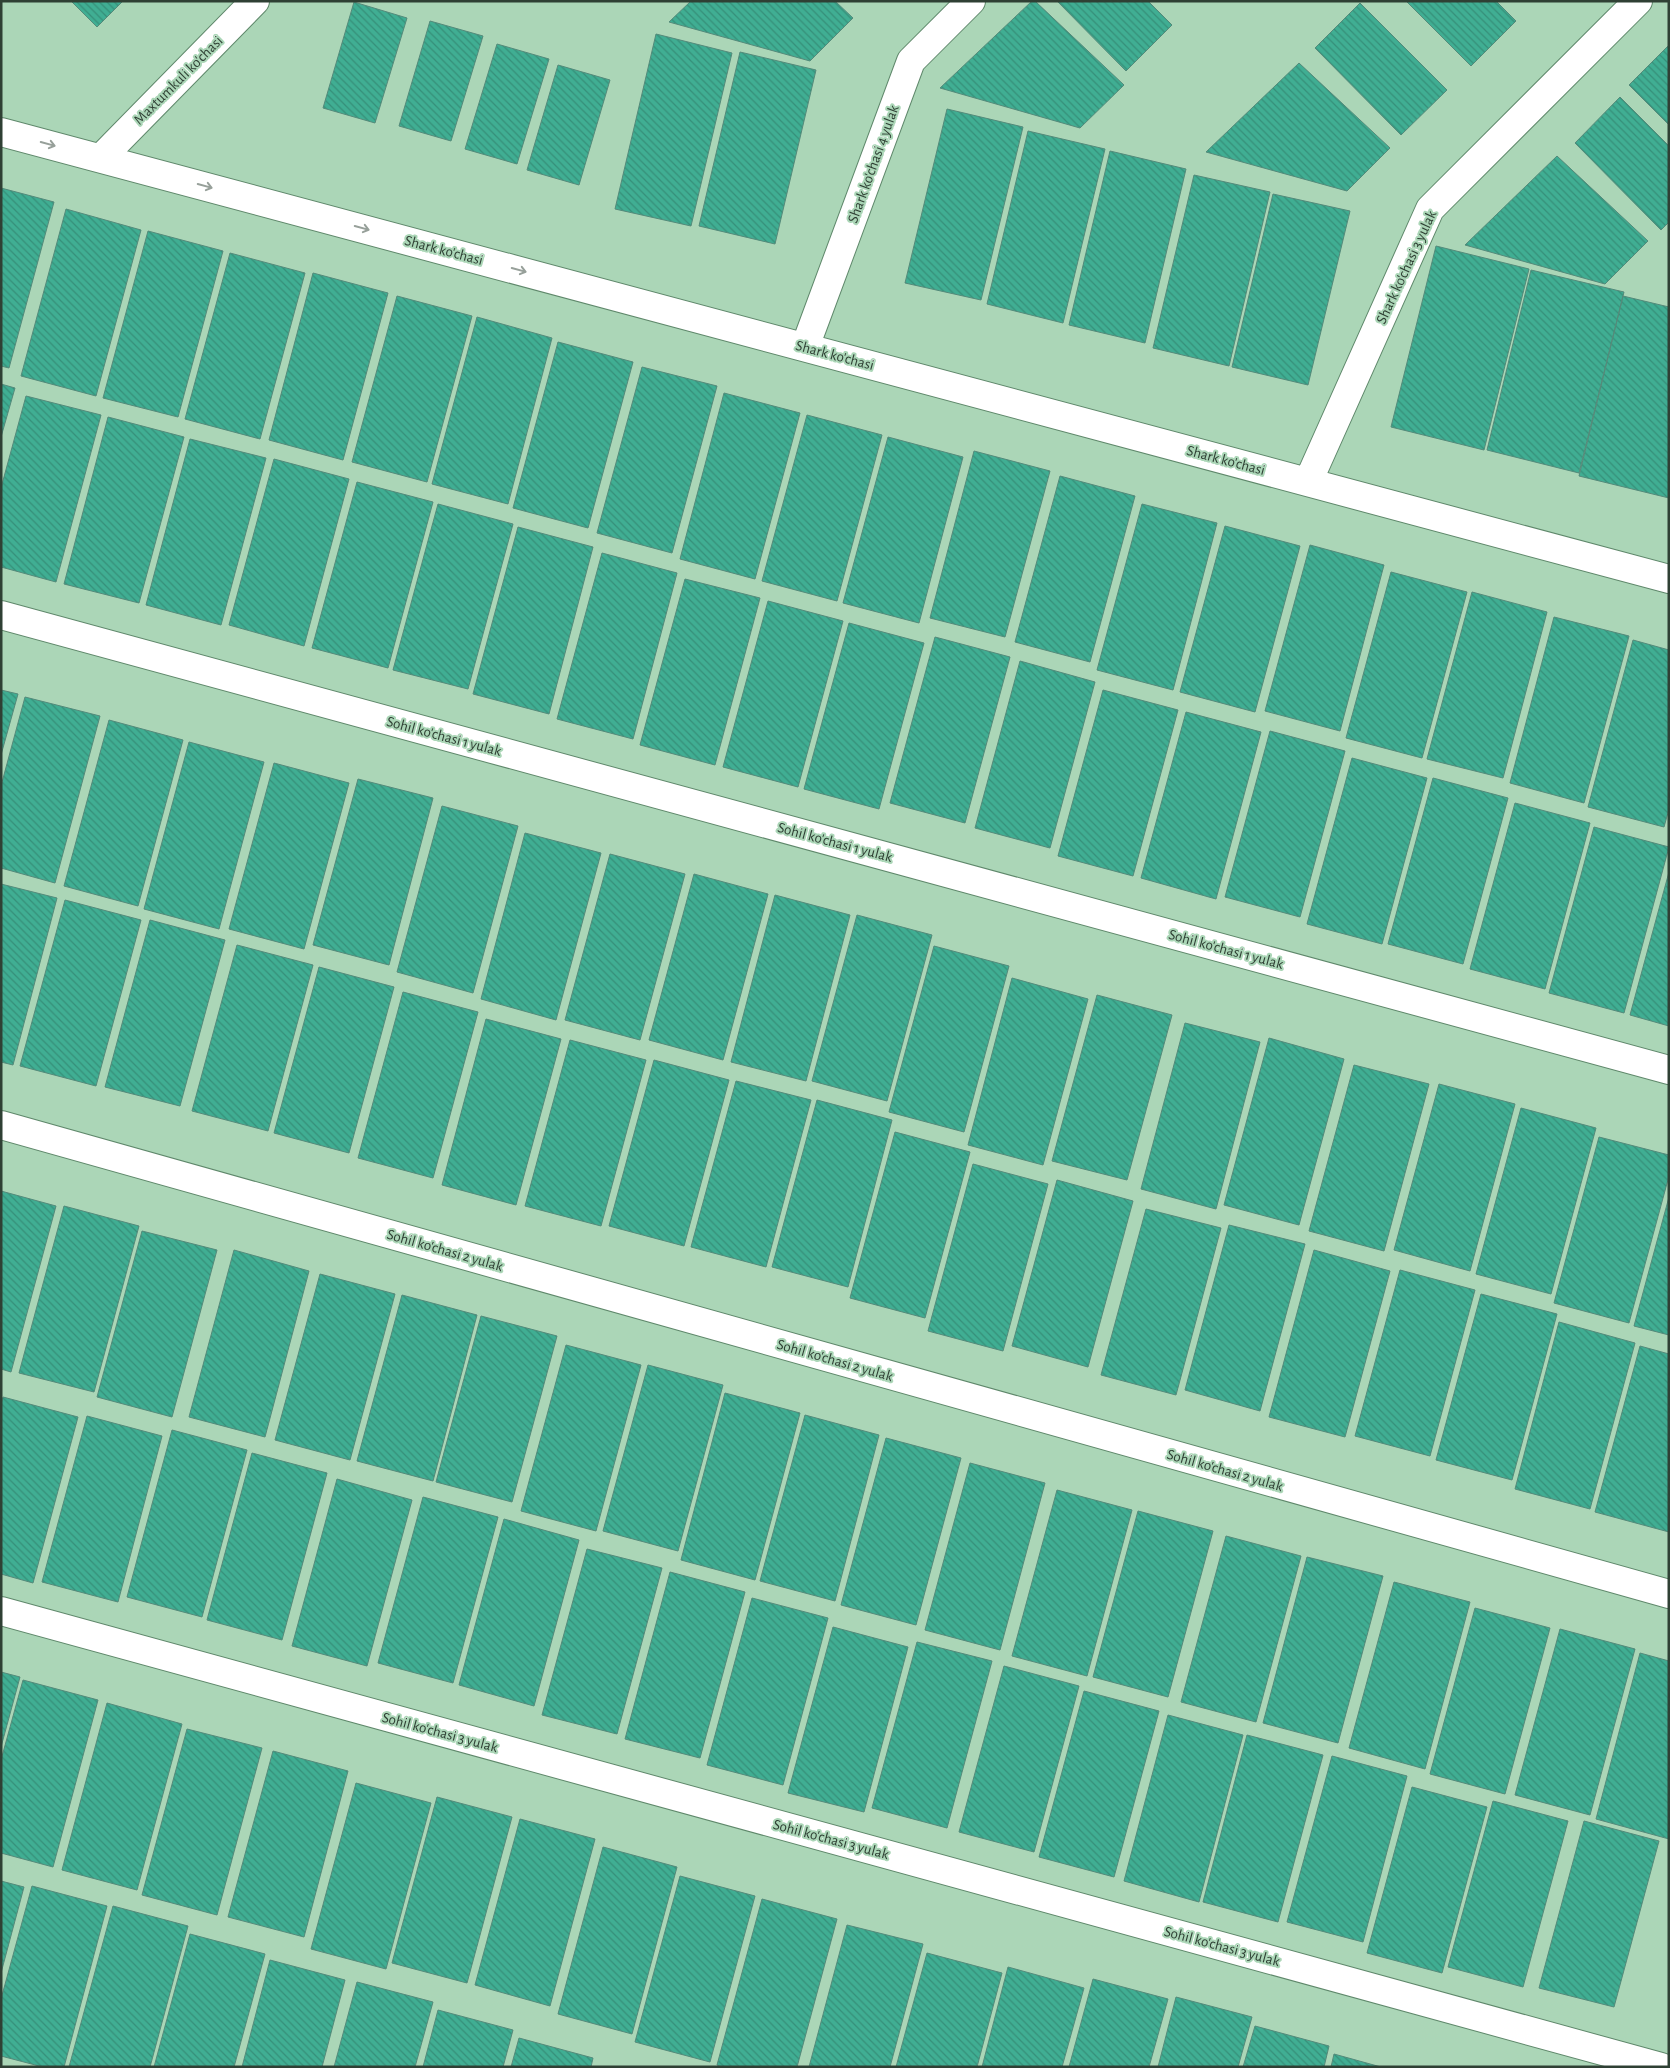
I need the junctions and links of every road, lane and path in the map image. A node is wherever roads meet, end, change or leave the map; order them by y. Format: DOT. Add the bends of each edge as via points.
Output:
graph roads {
  1 [pos="255,1"];
  2 [pos="971,1"];
  3 [pos="1638,1"];
  4 [pos="1,132"];
  5 [pos="101,158"];
  6 [pos="805,347"];
  7 [pos="1308,482"];
  8 [pos="1669,579"];
  9 [pos="1,615"];
  10 [pos="1669,1070"];
  11 [pos="1,1125"];
  12 [pos="1669,1594"];
  13 [pos="1,1611"];
  14 [pos="1661,2067"];
  1 -- 5 [label="street, Mаxtumkuli ko'chasi"];
  2 -- 6 [label="street, Shark ko'chasi 4 yulak" via="911,62"];
  3 -- 7 [label="street, Shark ko'chasi 3 yulak" via="1430,209"];
  4 -- 5 [label="street, Shark ko'chasi, one-way"];
  5 -- 6 [label="street, Shark ko'chasi, one-way"];
  6 -- 7 [label="street, Shark ko'chasi"];
  7 -- 8 [label="street, Shark ko'chasi"];
  9 -- 10 [label="street, Sohil ko'chasi 1 yulak"];
  11 -- 12 [label="street, Sohil ko'chasi 2 yulak"];
  13 -- 14 [label="street, Sohil ko'chasi 3 yulak"];
}
